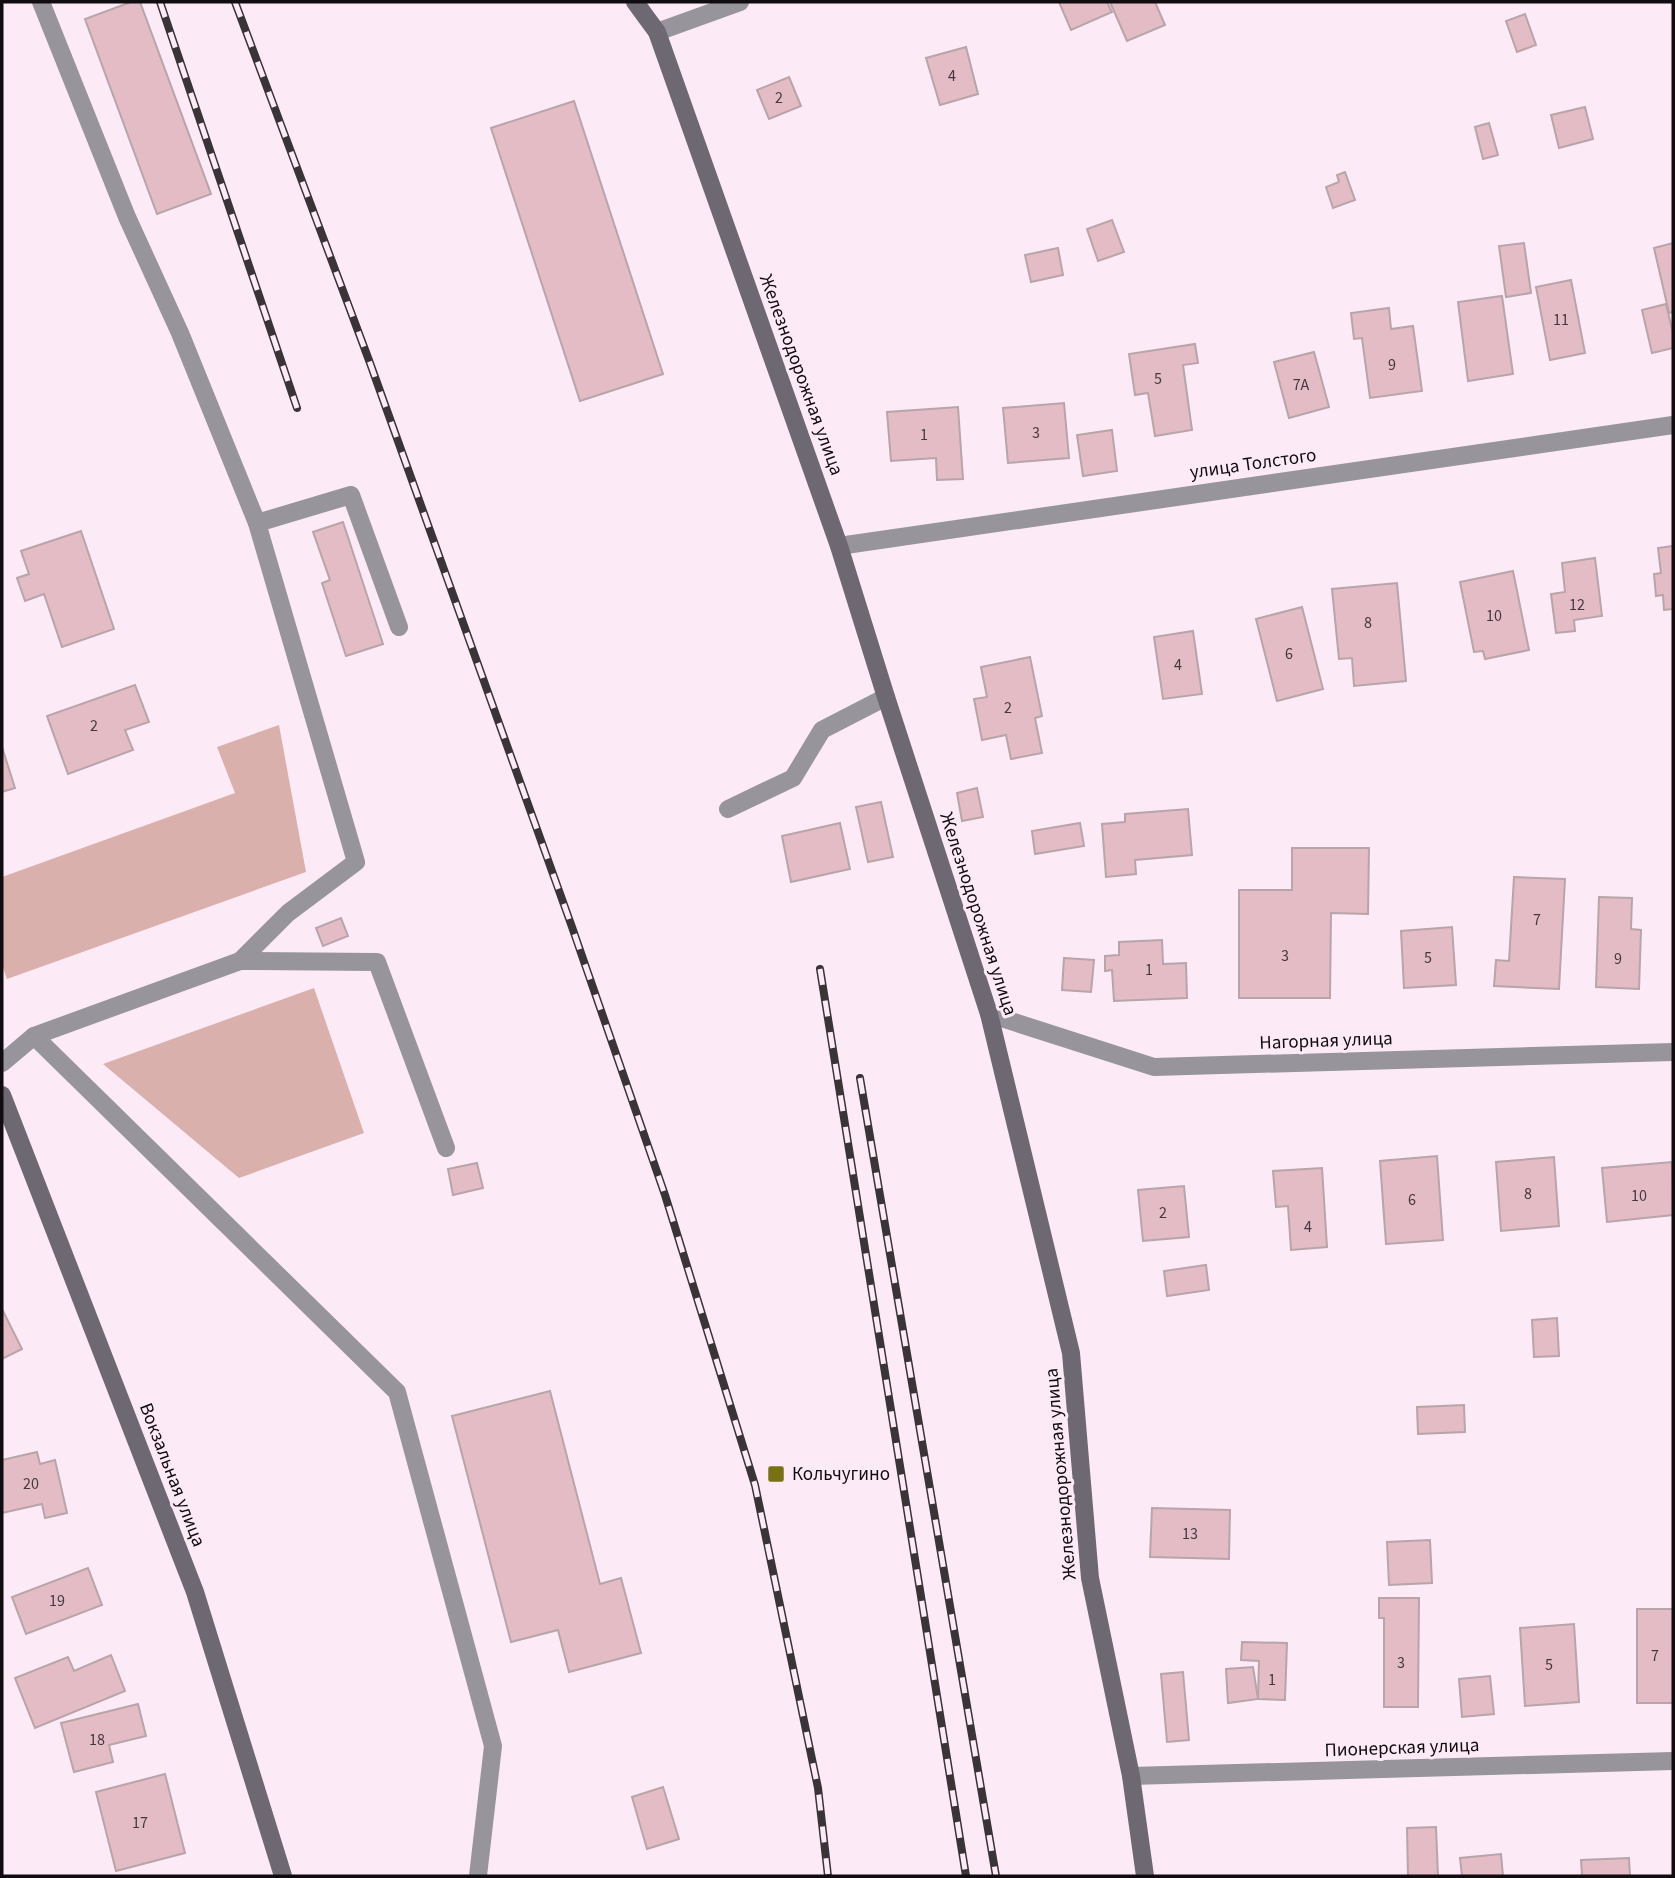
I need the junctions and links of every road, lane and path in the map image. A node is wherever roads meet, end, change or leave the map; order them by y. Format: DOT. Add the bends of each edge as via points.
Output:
graph roads {
  1 [pos="41,2"];
  2 [pos="635,2"];
  3 [pos="740,2"];
  4 [pos="657,32"];
  5 [pos="1673,425"];
  6 [pos="257,523"];
  7 [pos="839,546"];
  8 [pos="399,627"];
  9 [pos="886,697"];
  10 [pos="728,809"];
  11 [pos="240,961"];
  12 [pos="989,1014"];
  13 [pos="34,1036"];
  14 [pos="1673,1052"];
  15 [pos="2,1063"];
  16 [pos="2,1095"];
  17 [pos="446,1148"];
  18 [pos="1673,1761"];
  19 [pos="1131,1776"];
  20 [pos="283,1876"];
  21 [pos="478,1876"];
  22 [pos="1145,1876"];
  1 -- 6 [label="street"];
  2 -- 4 [label="street, Железнодорожная улица"];
  3 -- 4 [label="street"];
  4 -- 7 [label="street, Железнодорожная улица"];
  5 -- 7 [label="street, улица Толстого"];
  6 -- 8 [label="street" via="351,495"];
  6 -- 11 [label="street" via="356,862 288,913"];
  7 -- 9 [label="street, Железнодорожная улица"];
  9 -- 10 [label="street" via="822,730 793,778"];
  9 -- 12 [label="street, Железнодорожная улица"];
  11 -- 13 [label="street"];
  11 -- 17 [label="street" via="377,962"];
  12 -- 14 [label="street, Нагорная улица" via="1154,1067"];
  12 -- 19 [label="street, Железнодорожная улица" via="1071,1353 1090,1578"];
  13 -- 15 [label="street"];
  13 -- 21 [label="street" via="397,1392 493,1746"];
  16 -- 20 [label="street, Вокзальная улица" via="195,1592"];
  18 -- 19 [label="street, Пионерская улица"];
  19 -- 22 [label="street, Железнодорожная улица"];
}
